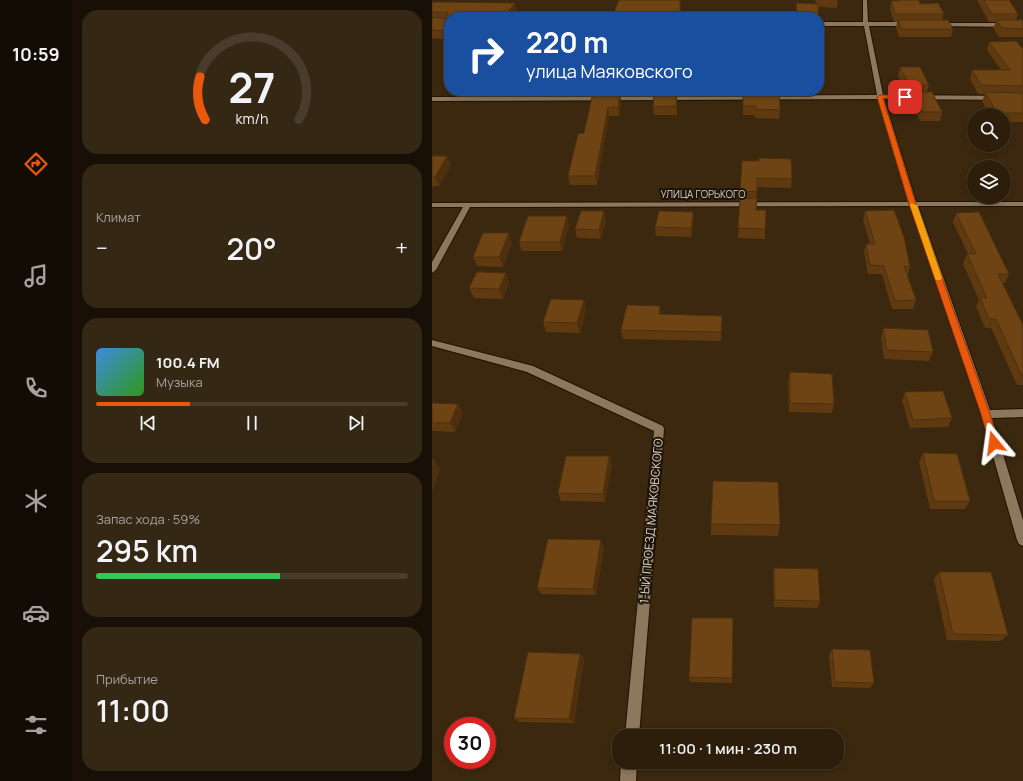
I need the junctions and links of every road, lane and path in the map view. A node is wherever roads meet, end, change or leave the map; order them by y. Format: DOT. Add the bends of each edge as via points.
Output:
graph roads {
  1 [pos="865,0"];
  2 [pos="824,24"];
  3 [pos="866,24"];
  4 [pos="915,24"];
  5 [pos="930,24"];
  6 [pos="1023,25"];
  7 [pos="880,97"];
  8 [pos="1023,98"];
  9 [pos="432,100"];
  10 [pos="468,204"];
  11 [pos="913,204"];
  12 [pos="1023,204"];
  13 [pos="432,205"];
  14 [pos="432,270"];
  15 [pos="432,343"];
  16 [pos="1023,413"];
  17 [pos="986,414"];
  18 [pos="1023,540"];
  19 [pos="633,729"];
  20 [pos="629,769"];
  21 [pos="628,781"];
  1 -- 3 [label="street"];
  2 -- 3 [label="street"];
  3 -- 4 [label="street"];
  3 -- 7 [label="street"];
  5 -- 6 [label="street"];
  7 -- 8 [label="street"];
  7 -- 9 [label="street"];
  7 -- 11 [label="street"];
  10 -- 11 [label="street, УЛИЦА ГОРЬКОГО"];
  10 -- 13 [label="street, УЛИЦА ГОРЬКОГО"];
  10 -- 14 [label="street"];
  11 -- 12 [label="street, УЛИЦА ГОРЬКОГО"];
  11 -- 17 [label="street"];
  15 -- 19 [label="street, 1-ЫЙ ПРОЕЗД МАЯКОВСКОГО" via="530,369 659,429"];
  16 -- 17 [label="street"];
  17 -- 18 [label="street"];
  20 -- 21 [label="street"];
}
